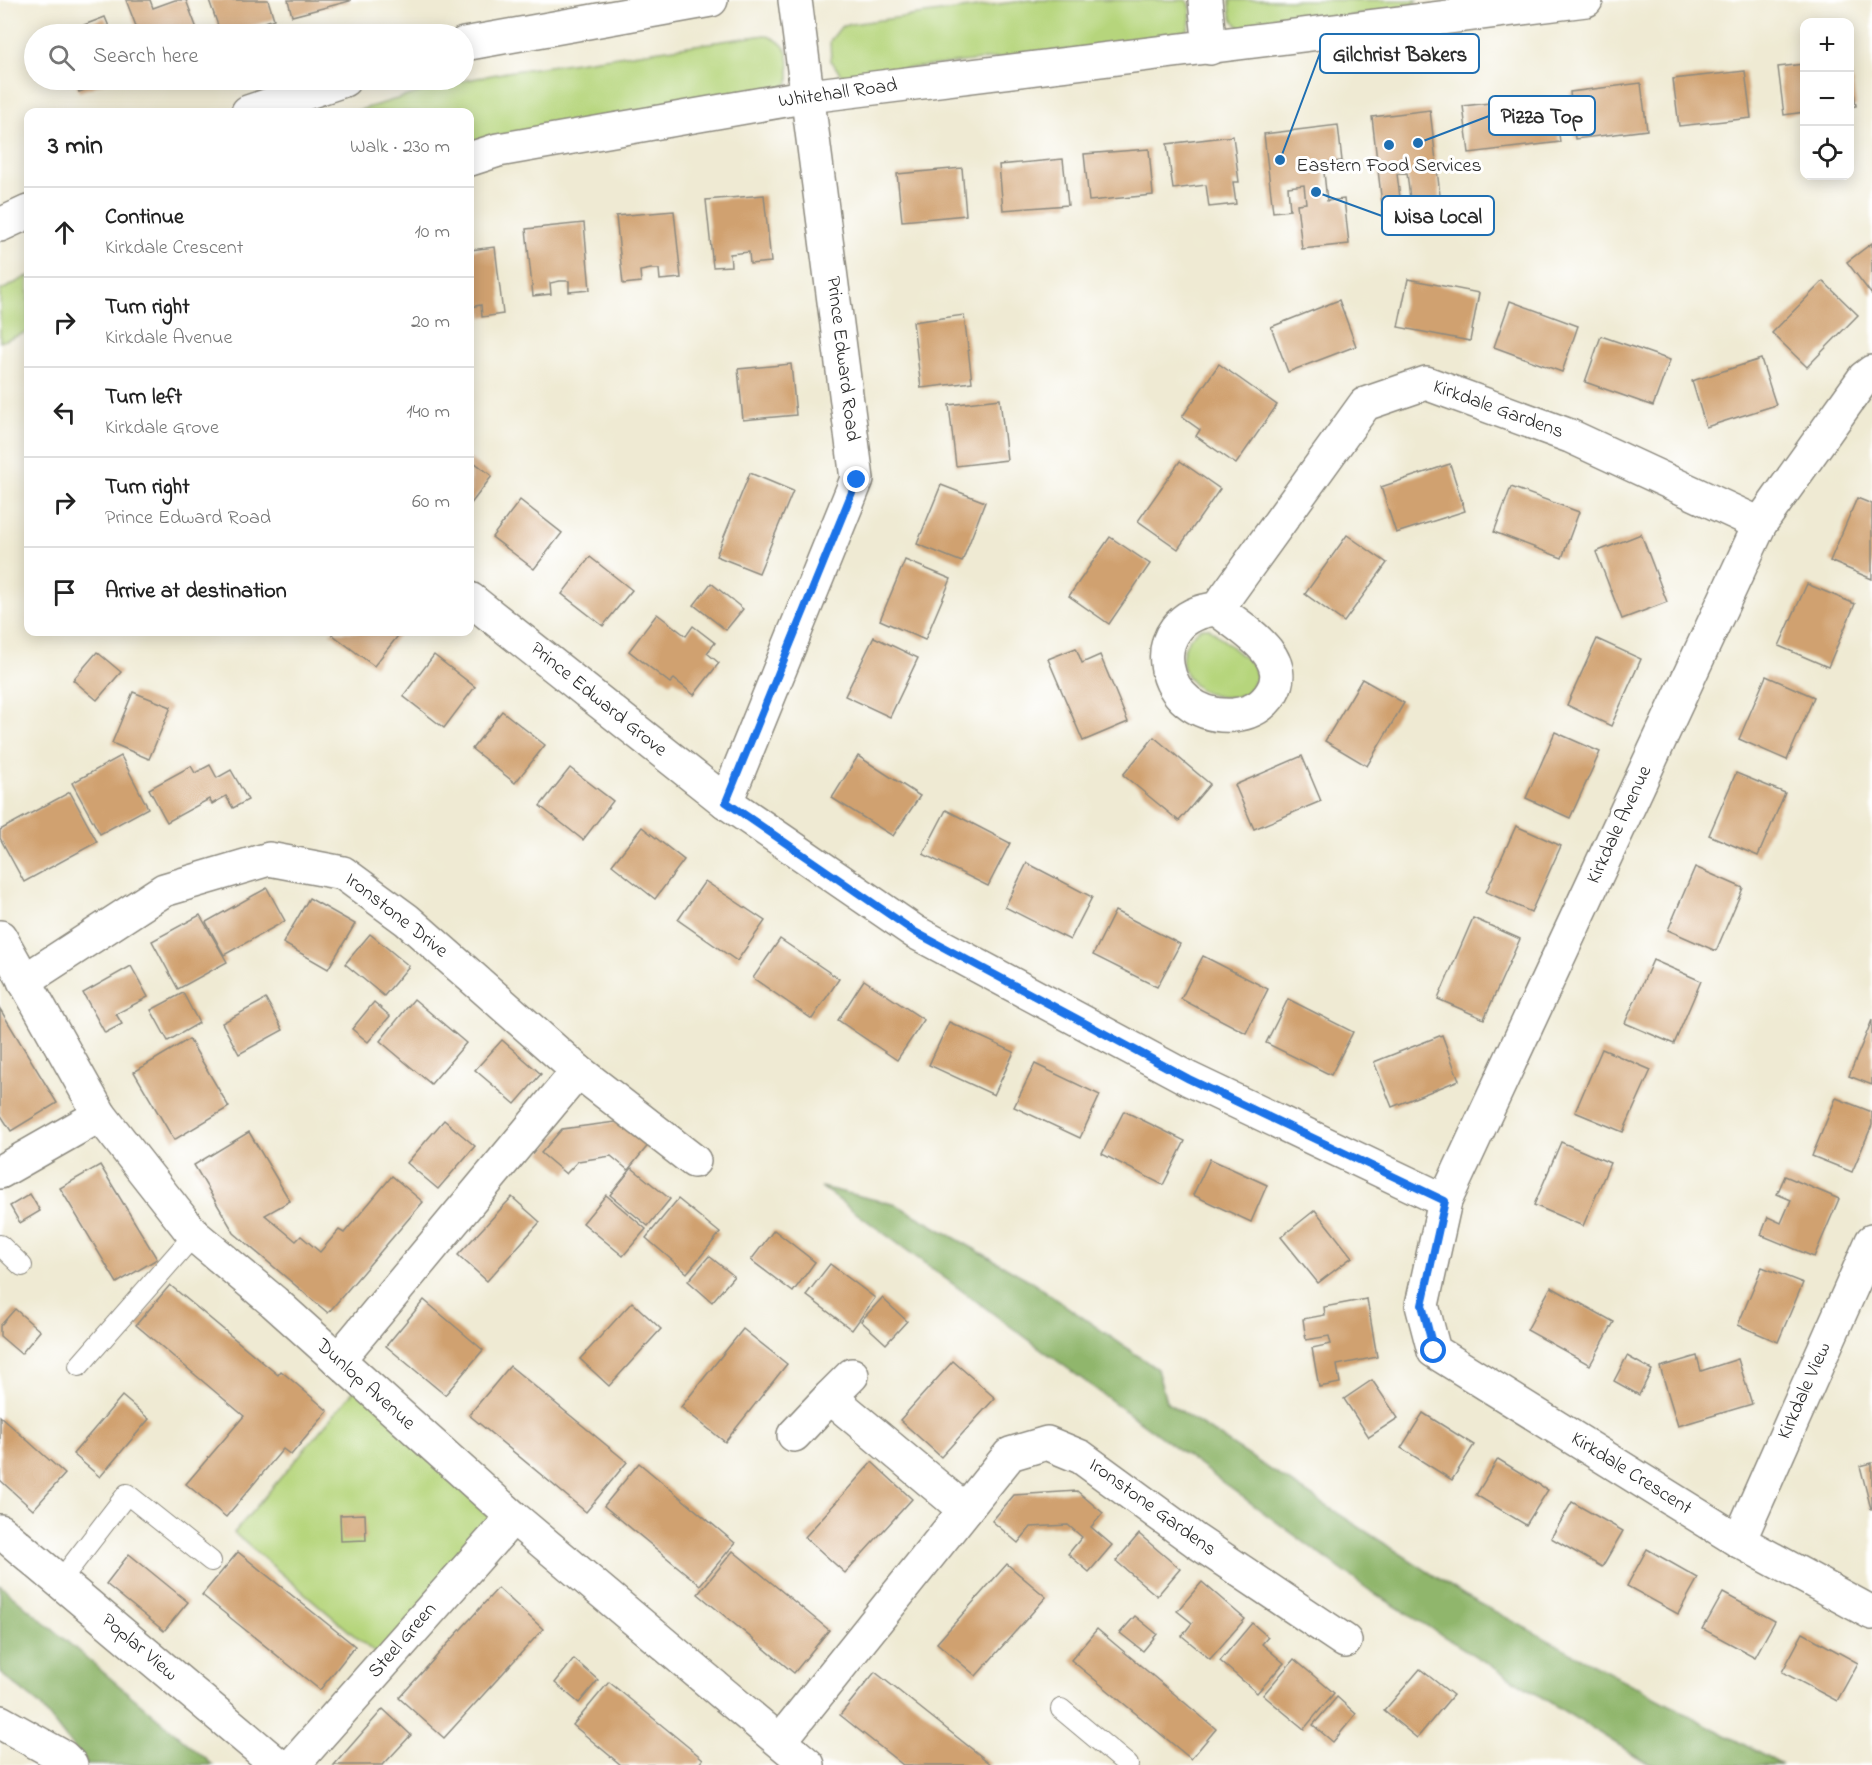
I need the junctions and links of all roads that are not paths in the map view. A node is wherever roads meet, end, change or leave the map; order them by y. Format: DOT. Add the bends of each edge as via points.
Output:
graph roads {
  1 [pos="711,0"];
  2 [pos="795,0"];
  3 [pos="1205,0"];
  4 [pos="1586,0"];
  5 [pos="678,3"];
  6 [pos="1447,9"];
  7 [pos="474,43"];
  8 [pos="1210,48"];
  9 [pos="314,90"];
  10 [pos="809,96"];
  11 [pos="260,108"];
  12 [pos="474,158"];
  13 [pos="24,214"];
  14 [pos="0,225"];
  15 [pos="1872,372"];
  16 [pos="1760,524"];
  17 [pos="474,601"];
  18 [pos="1216,609"];
  19 [pos="726,802"];
  20 [pos="0,937"];
  21 [pos="24,981"];
  22 [pos="578,1071"];
  23 [pos="100,1115"];
  24 [pos="694,1161"];
  25 [pos="0,1172"];
  26 [pos="1445,1201"];
  27 [pos="194,1235"];
  28 [pos="1872,1241"];
  29 [pos="0,1245"];
  30 [pos="22,1266"];
  31 [pos="1422,1305"];
  32 [pos="338,1360"];
  33 [pos="79,1366"];
  34 [pos="794,1435"];
  35 [pos="966,1510"];
  36 [pos="513,1517"];
  37 [pos="0,1531"];
  38 [pos="1739,1541"];
  39 [pos="212,1561"];
  40 [pos="60,1581"];
  41 [pos="1872,1613"];
  42 [pos="1345,1641"];
  43 [pos="1062,1709"];
  44 [pos="0,1722"];
  45 [pos="780,1741"];
  46 [pos="71,1765"];
  47 [pos="278,1765"];
  48 [pos="292,1765"];
  49 [pos="808,1765"];
  50 [pos="1128,1765"];
  1 -- 5 [label="street"];
  2 -- 10 [label="street, Prince Edward Road"];
  3 -- 8 [label="street"];
  4 -- 6 [label="street, Whitehall Road"];
  5 -- 7 [label="street"];
  6 -- 8 [label="street, Whitehall Road"];
  8 -- 10 [label="street, Whitehall Road"];
  9 -- 11 [label="street"];
  10 -- 12 [label="street, Whitehall Road" via="498,150"];
  10 -- 19 [label="street, Prince Edward Road" via="857,480"];
  13 -- 14 [label="street"];
  15 -- 16 [label="street, Kirkdale Avenue"];
  16 -- 18 [label="street, Kirkdale Gardens" via="1570,435 1426,383 1365,404"];
  16 -- 26 [label="street, Kirkdale Avenue"];
  17 -- 19 [label="street, Prince Edward Grove"];
  19 -- 26 [label="street, Prince Edward Grove" via="915,932 1189,1079"];
  20 -- 21 [label="street, Dunlop Avenue"];
  21 -- 22 [label="street, Ironstone Drive" via="164,890 269,860 343,873 407,920"];
  21 -- 23 [label="street, Dunlop Avenue"];
  22 -- 24 [label="street, Ironstone Drive"];
  22 -- 32 [label="street"];
  23 -- 25 [label="street"];
  23 -- 27 [label="street, Dunlop Avenue"];
  26 -- 31 [label="street, Kirkdale Avenue"];
  27 -- 32 [label="street, Dunlop Avenue"];
  27 -- 33 [label="lane"];
  28 -- 38 [label="street, Kirkdale View"];
  29 -- 30 [label="lane"];
  31 -- 38 [label="street, Kirkdale Crescent" via="1434,1351"];
  32 -- 36 [label="street, Dunlop Avenue"];
  34 -- 35 [label="street" via="841,1386"];
  35 -- 42 [label="street, Ironstone Gardens" via="1010,1454 1047,1443 1081,1457 1196,1541"];
  35 -- 45 [label="street, Ironstone Gardens"];
  36 -- 45 [label="street, Dunlop Avenue"];
  36 -- 48 [label="street, Steel Green"];
  37 -- 40 [label="street, Poplar View"];
  38 -- 41 [label="street, Kirkdale Crescent"];
  39 -- 40 [label="lane" via="127,1494"];
  40 -- 47 [label="street, Poplar View"];
  43 -- 50 [label="lane"];
  44 -- 46 [label="street"];
  45 -- 49 [label="street, Dunlop Avenue"];
}
